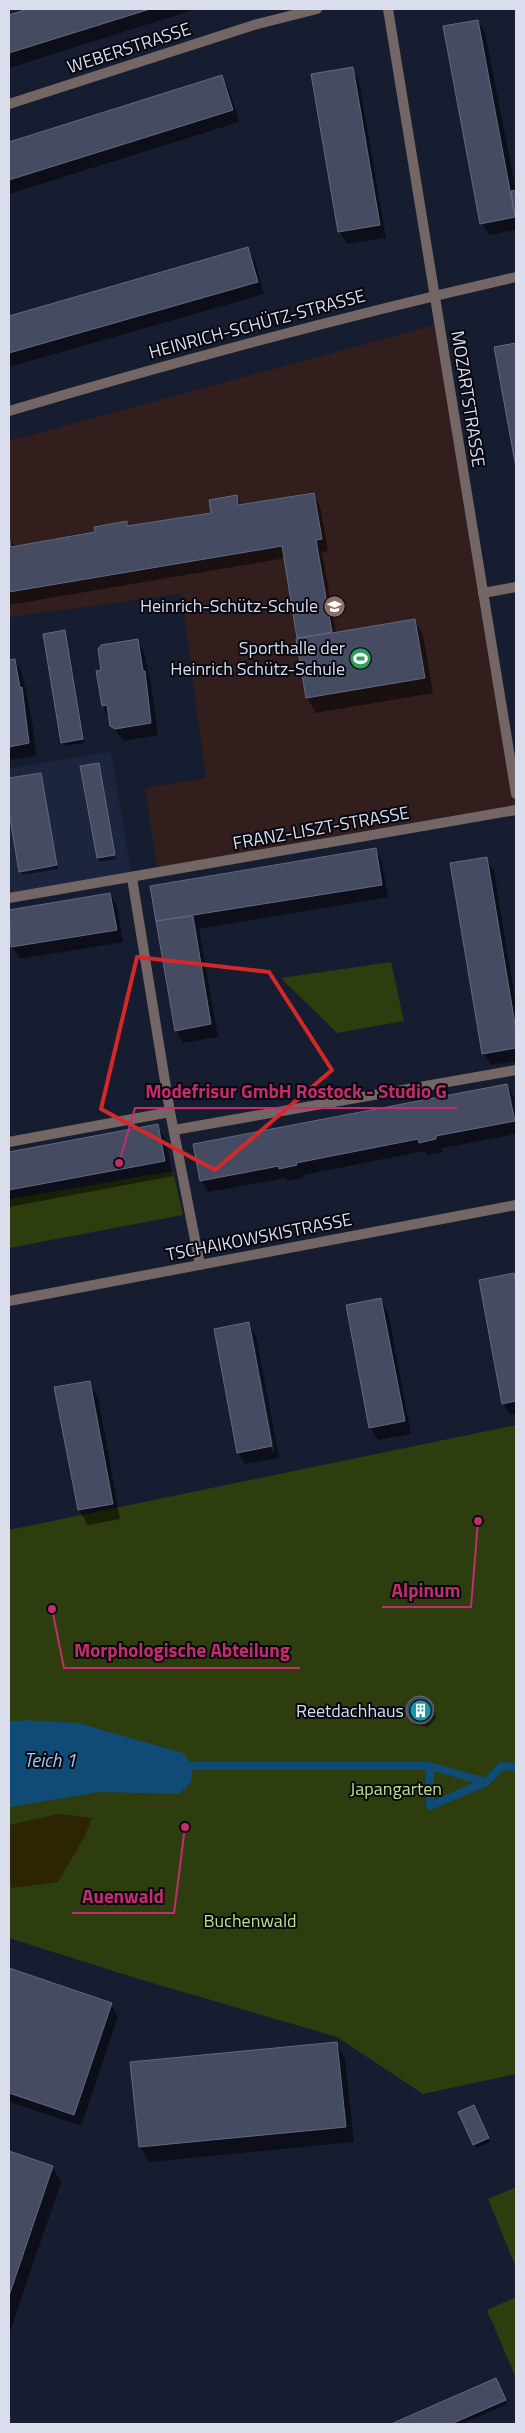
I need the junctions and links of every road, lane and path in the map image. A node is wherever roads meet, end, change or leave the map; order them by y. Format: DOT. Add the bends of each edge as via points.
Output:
graph roads {
  1 [pos="317,9"];
  2 [pos="388,9"];
  3 [pos="9,104"];
  4 [pos="516,277"];
  5 [pos="433,295"];
  6 [pos="9,411"];
  7 [pos="516,587"];
  8 [pos="483,594"];
  9 [pos="516,794"];
  10 [pos="516,810"];
  11 [pos="132,878"];
  12 [pos="9,898"];
  13 [pos="516,1070"];
  14 [pos="170,1112"];
  15 [pos="174,1130"];
  16 [pos="9,1142"];
  17 [pos="516,1205"];
  18 [pos="200,1265"];
  19 [pos="9,1301"];
  1 -- 3 [label="street, WEBERSTRASSE" via="254,25"];
  2 -- 5 [label="street, MOZARTSTRASSE"];
  4 -- 5 [label="street, HEINRICH-SCHÜTZ-STRASSE"];
  5 -- 6 [label="street, HEINRICH-SCHÜTZ-STRASSE" via="196,357"];
  5 -- 8 [label="street, MOZARTSTRASSE"];
  7 -- 8 [label="street"];
  8 -- 9 [label="street, MOZARTSTRASSE"];
  10 -- 11 [label="street, FRANZ-LISZT-STRASSE"];
  11 -- 12 [label="street, FRANZ-LISZT-STRASSE"];
  11 -- 14 [label="street"];
  13 -- 15 [label="street"];
  14 -- 15 [label="street"];
  14 -- 16 [label="street"];
  15 -- 18 [label="street"];
  17 -- 18 [label="street, TSCHAIKOWSKISTRASSE"];
  18 -- 19 [label="street, TSCHAIKOWSKISTRASSE"];
}
